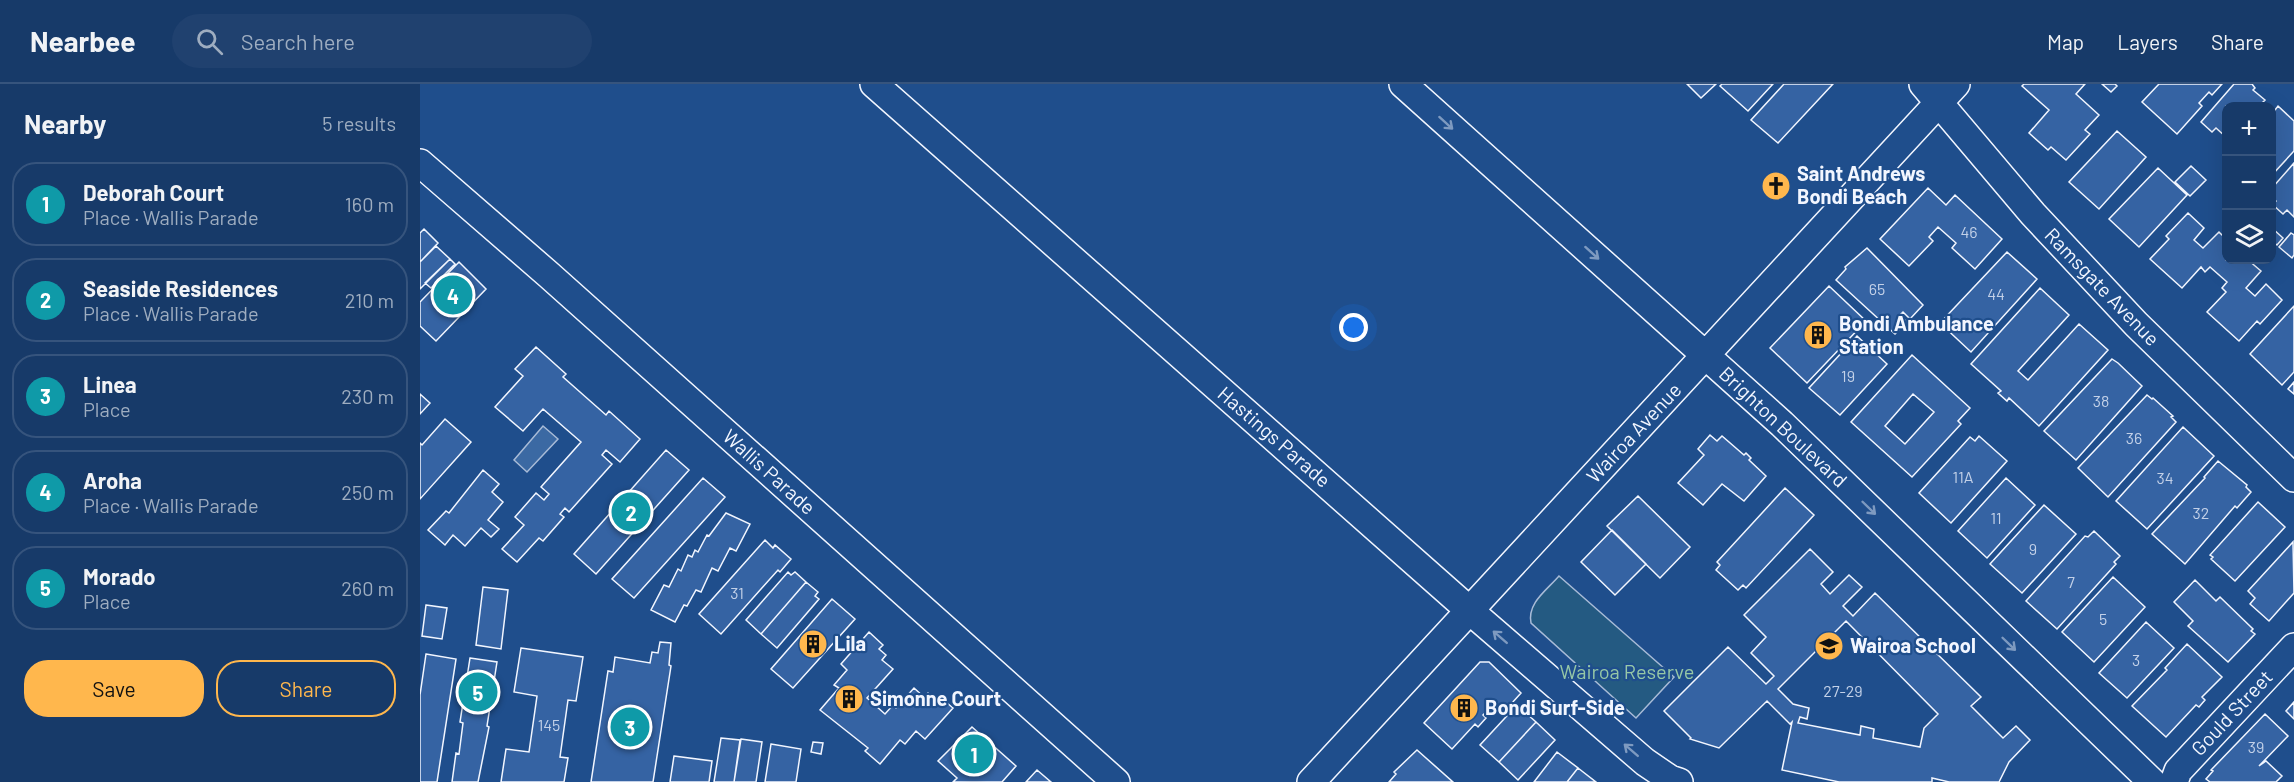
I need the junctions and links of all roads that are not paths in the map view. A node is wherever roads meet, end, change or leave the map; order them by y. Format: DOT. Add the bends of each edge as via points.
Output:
graph roads {
  1 [pos="874,84"];
  2 [pos="1403,84"];
  3 [pos="1939,90"];
  4 [pos="420,163"];
  5 [pos="1707,355"];
  6 [pos="2294,478"];
  7 [pos="1469,610"];
  8 [pos="2294,647"];
  9 [pos="1116,782"];
  10 [pos="1311,782"];
  11 [pos="1679,782"];
  12 [pos="2152,782"];
  13 [pos="2174,782"];
  1 -- 7 [label="street, Hastings Parade"];
  2 -- 5 [label="street, Brighton Boulevard, one-way"];
  3 -- 5 [label="street, Wairoa Avenue"];
  3 -- 6 [label="street, Ramsgate Avenue" via="2033,214 2136,324"];
  4 -- 9 [label="street, Wallis Parade"];
  5 -- 7 [label="street, Wairoa Avenue"];
  5 -- 12 [label="street, Brighton Boulevard, one-way"];
  7 -- 10 [label="street, Wairoa Avenue"];
  11 -- 7 [label="street, Hastings Parade, one-way" via="1645,762"];
  8 -- 13 [label="street, Gould Street" via="2178,771"];
}
